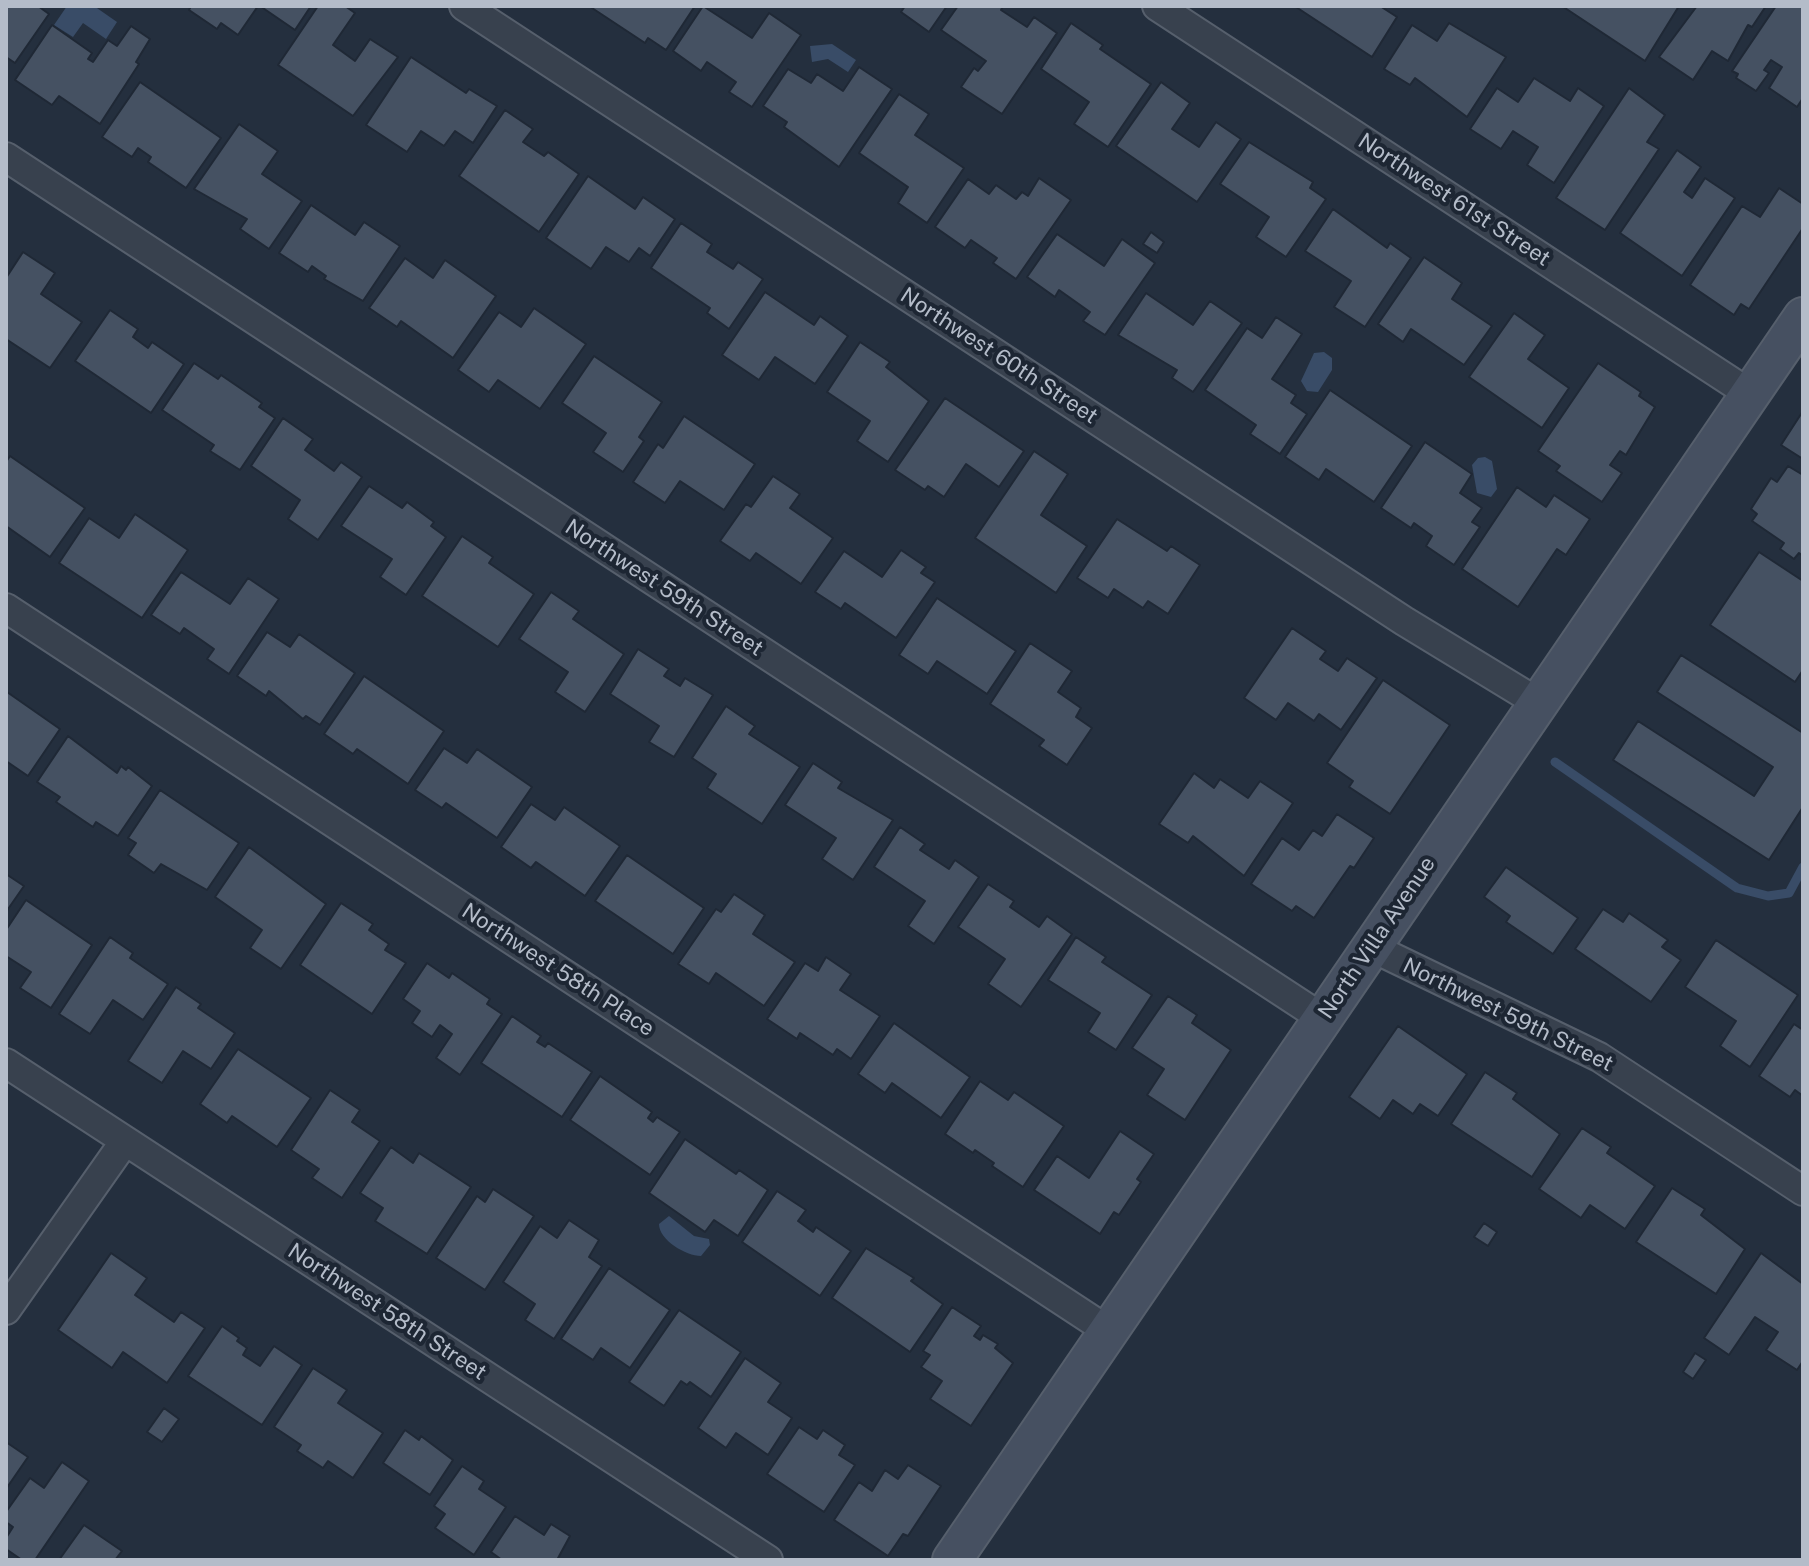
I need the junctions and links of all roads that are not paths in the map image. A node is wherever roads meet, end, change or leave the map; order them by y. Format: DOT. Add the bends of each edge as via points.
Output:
graph roads {
  1 [pos="464,6"];
  2 [pos="1157,6"];
  3 [pos="6,157"];
  4 [pos="1803,317"];
  5 [pos="1750,394"];
  6 [pos="6,608"];
  7 [pos="1537,702"];
  8 [pos="1371,947"];
  9 [pos="1322,1018"];
  10 [pos="6,1063"];
  11 [pos="125,1141"];
  12 [pos="1803,1191"];
  13 [pos="6,1310"];
  14 [pos="1110,1332"];
  15 [pos="768,1560"];
  16 [pos="952,1560"];
  1 -- 7 [label="street, Northwest 60th Street" via="1404,621"];
  2 -- 5 [label="street, Northwest 61st Street"];
  3 -- 9 [label="street, Northwest 59th Street"];
  4 -- 5 [label="street, North Villa Avenue"];
  5 -- 7 [label="street, North Villa Avenue"];
  6 -- 14 [label="street, Northwest 58th Place"];
  7 -- 8 [label="street, North Villa Avenue"];
  8 -- 9 [label="street, North Villa Avenue"];
  8 -- 12 [label="street, Northwest 59th Street" via="1599,1057"];
  9 -- 14 [label="street, North Villa Avenue"];
  10 -- 11 [label="street, Northwest 58th Street"];
  11 -- 13 [label="street"];
  11 -- 15 [label="street, Northwest 58th Street"];
  14 -- 16 [label="street, North Villa Avenue"];
}
